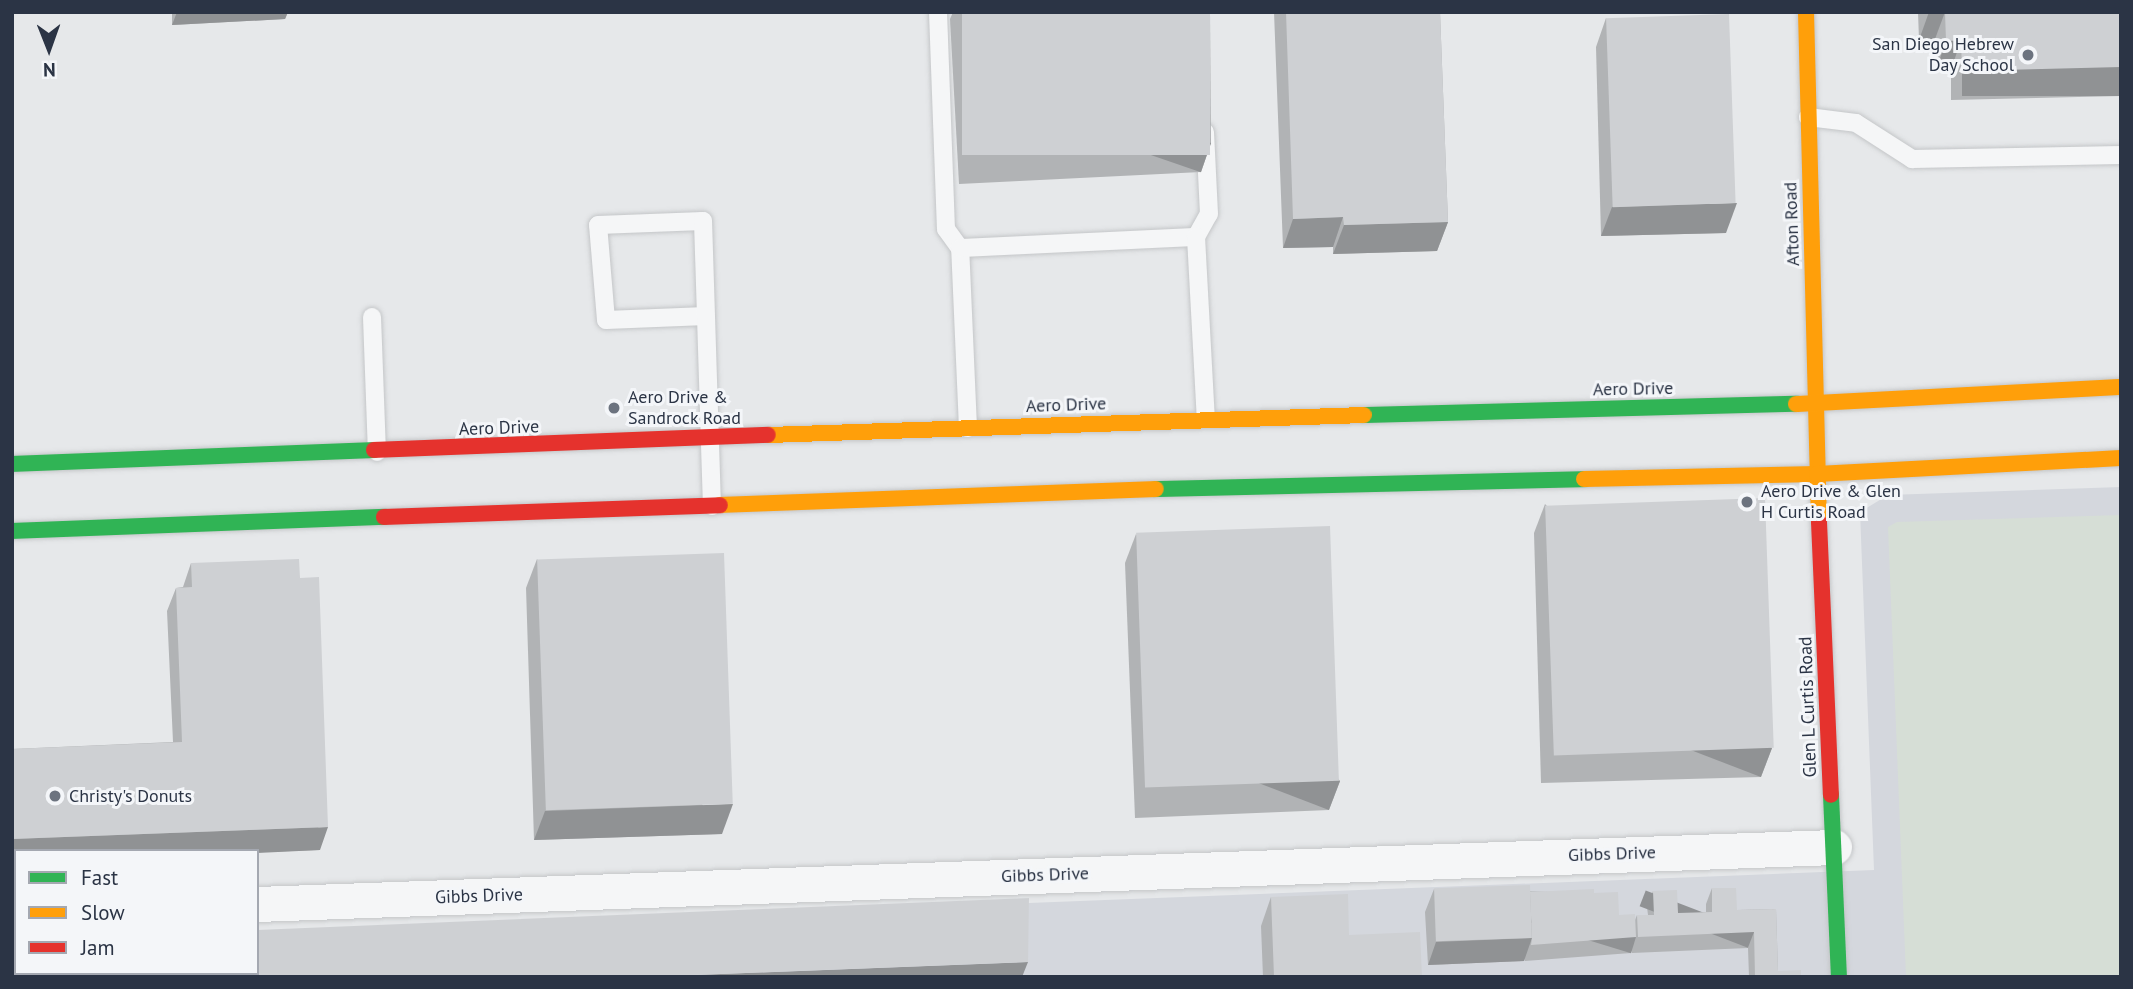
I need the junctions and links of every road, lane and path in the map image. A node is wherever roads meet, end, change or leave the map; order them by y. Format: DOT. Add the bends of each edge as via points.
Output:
graph roads {
  1 [pos="938,12"];
  2 [pos="1806,12"];
  3 [pos="1204,107"];
  4 [pos="1808,117"];
  5 [pos="2121,155"];
  6 [pos="1196,237"];
  7 [pos="960,248"];
  8 [pos="706,316"];
  9 [pos="372,317"];
  10 [pos="2121,387"];
  11 [pos="1816,401"];
  12 [pos="1206,419"];
  13 [pos="968,428"];
  14 [pos="1816,435"];
  15 [pos="710,438"];
  16 [pos="377,452"];
  17 [pos="2121,458"];
  18 [pos="12,464"];
  19 [pos="1817,474"];
  20 [pos="712,506"];
  21 [pos="12,531"];
  22 [pos="1833,847"];
  23 [pos="259,904"];
  24 [pos="1839,977"];
  1 -- 7 [label="lane" via="946,229"];
  2 -- 4 [label="main road, Afton Road"];
  3 -- 6 [label="lane" via="1209,214"];
  4 -- 5 [label="lane" via="1856,123 1912,159"];
  4 -- 11 [label="main road, Afton Road"];
  6 -- 7 [label="lane"];
  6 -- 12 [label="lane"];
  7 -- 13 [label="lane"];
  8 -- 8 [label="lane" via="703,221 598,225 606,320"];
  8 -- 15 [label="lane"];
  9 -- 16 [label="lane"];
  10 -- 11 [label="main road, Aero Drive"];
  11 -- 12 [label="main road, Aero Drive"];
  11 -- 14 [label="main road, Afton Road"];
  12 -- 13 [label="main road, Aero Drive"];
  13 -- 15 [label="main road, Aero Drive"];
  14 -- 19 [label="main road, Glen L Curtis Road"];
  15 -- 16 [label="main road, Aero Drive"];
  15 -- 20 [label="lane"];
  16 -- 18 [label="main road, Aero Drive"];
  17 -- 19 [label="main road"];
  19 -- 20 [label="main road" via="1205,487"];
  19 -- 22 [label="main road, Glen L Curtis Road"];
  20 -- 21 [label="main road"];
  22 -- 23 [label="street, Gibbs Drive"];
  22 -- 24 [label="main road, Glen L Curtis Road"];
}
